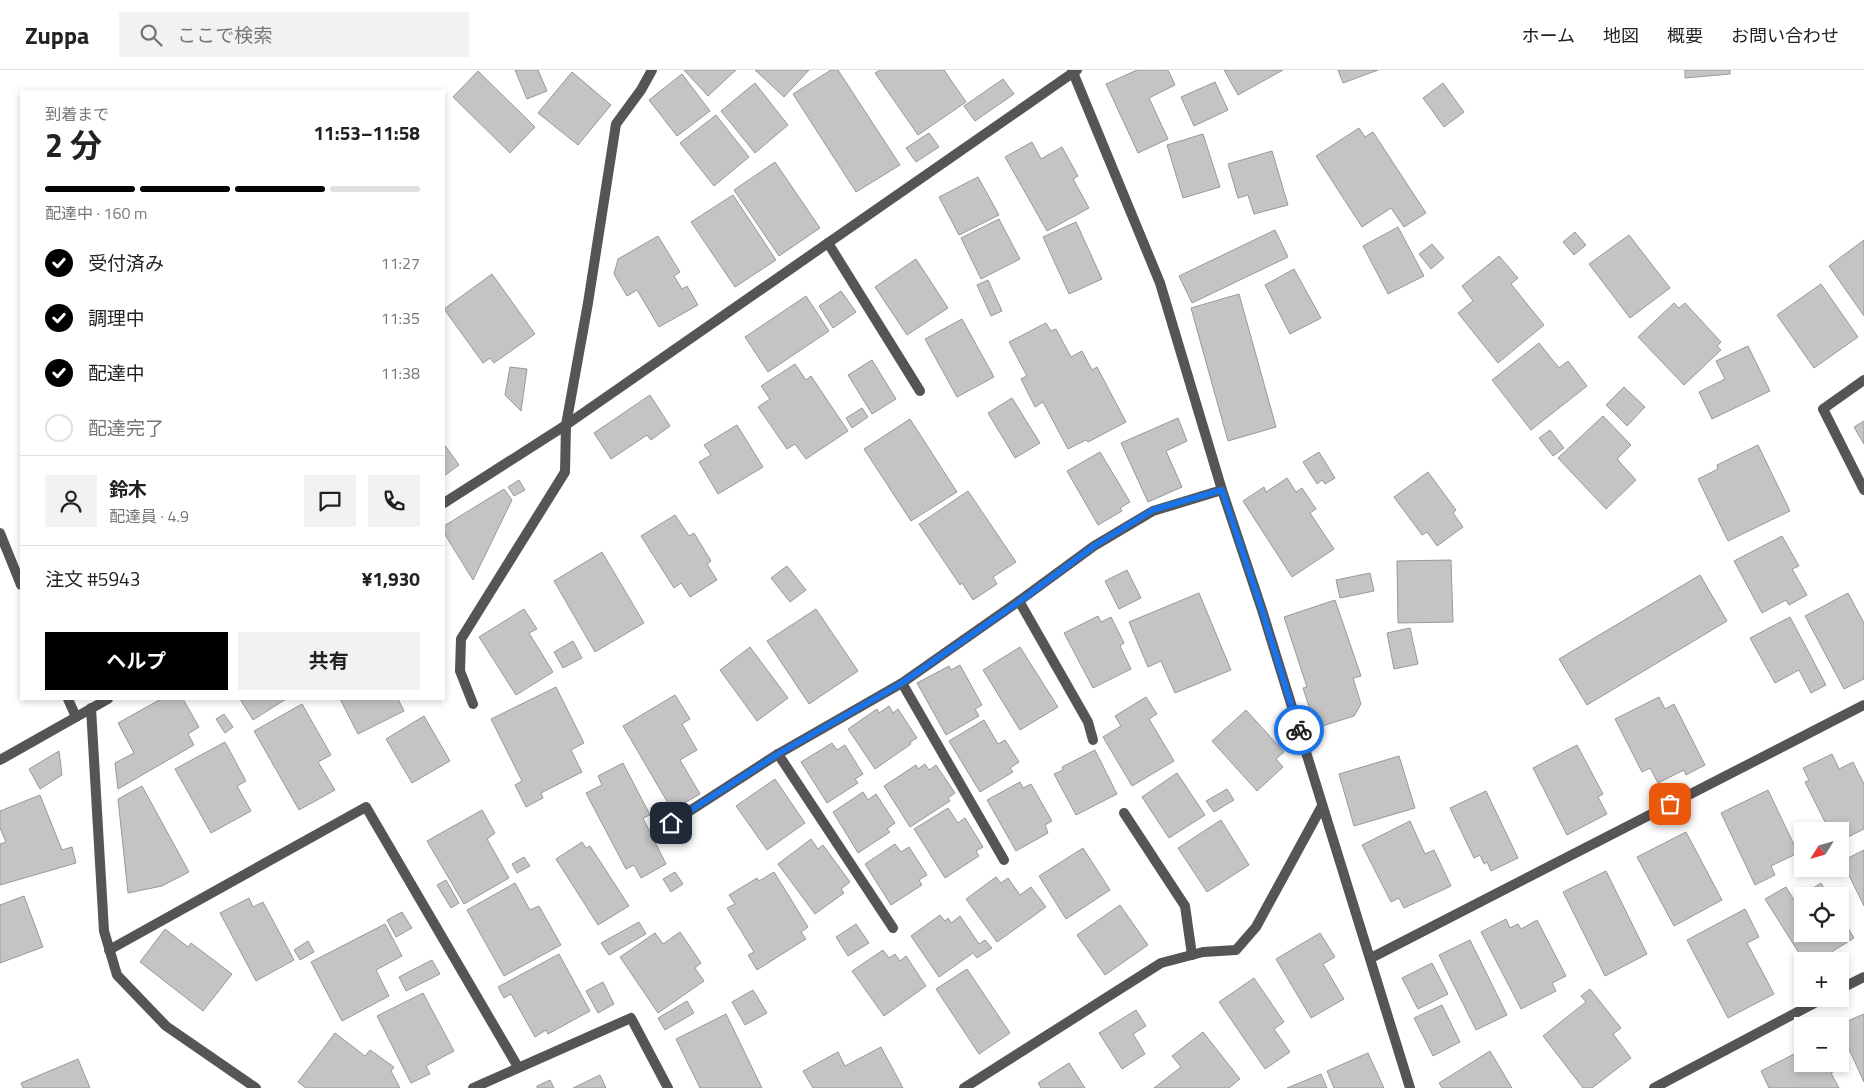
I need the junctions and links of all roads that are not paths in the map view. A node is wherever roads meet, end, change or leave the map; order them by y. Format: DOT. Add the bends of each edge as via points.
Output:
graph roads {
  1 [pos="652,70"];
  2 [pos="1074,71"];
  3 [pos="828,243"];
  4 [pos="1864,380"];
  5 [pos="920,391"];
  6 [pos="566,425"];
  7 [pos="1222,490"];
  8 [pos="1864,490"];
  9 [pos="445,502"];
  10 [pos="0,533"];
  11 [pos="20,583"];
  12 [pos="1020,601"];
  13 [pos="902,683"];
  14 [pos="68,700"];
  15 [pos="106,700"];
  16 [pos="473,704"];
  17 [pos="1864,704"];
  18 [pos="91,708"];
  19 [pos="76,717"];
  20 [pos="1093,740"];
  21 [pos="778,754"];
  22 [pos="0,760"];
  23 [pos="1322,806"];
  24 [pos="1124,813"];
  25 [pos="671,823"];
  26 [pos="1004,860"];
  27 [pos="893,928"];
  28 [pos="109,950"];
  29 [pos="1192,955"];
  30 [pos="1371,958"];
  31 [pos="1864,977"];
  32 [pos="1849,984"];
  33 [pos="1807,1007"];
  34 [pos="518,1067"];
  35 [pos="256,1088"];
  36 [pos="473,1088"];
  37 [pos="668,1088"];
  38 [pos="964,1088"];
  39 [pos="1410,1088"];
  40 [pos="1654,1088"];
  1 -- 6 [label="street" via="642,90 616,124"];
  2 -- 3 [label="street"];
  2 -- 7 [label="street" via="1160,283"];
  3 -- 5 [label="street"];
  3 -- 6 [label="street"];
  4 -- 8 [label="street" via="1823,409"];
  6 -- 9 [label="street"];
  6 -- 16 [label="street" via="565,472 461,638 460,671"];
  7 -- 12 [label="street" via="1153,510 1094,546"];
  7 -- 23 [label="street"];
  10 -- 11 [label="street"];
  12 -- 13 [label="street"];
  12 -- 20 [label="street" via="1088,722"];
  13 -- 21 [label="street"];
  13 -- 26 [label="street"];
  14 -- 19 [label="street"];
  15 -- 18 [label="street"];
  17 -- 30 [label="street"];
  18 -- 19 [label="street"];
  18 -- 28 [label="street" via="104,931"];
  19 -- 22 [label="street"];
  21 -- 25 [label="street"];
  21 -- 27 [label="street"];
  23 -- 29 [label="street" via="1256,927 1236,950"];
  23 -- 30 [label="street"];
  24 -- 29 [label="street" via="1185,906"];
  28 -- 34 [label="street" via="366,807"];
  28 -- 35 [label="street" via="117,975 166,1026"];
  29 -- 38 [label="street" via="1161,963"];
  30 -- 39 [label="street"];
  31 -- 32 [label="street"];
  33 -- 40 [label="street"];
  34 -- 36 [label="street"];
  34 -- 37 [label="street" via="631,1018"];
}
